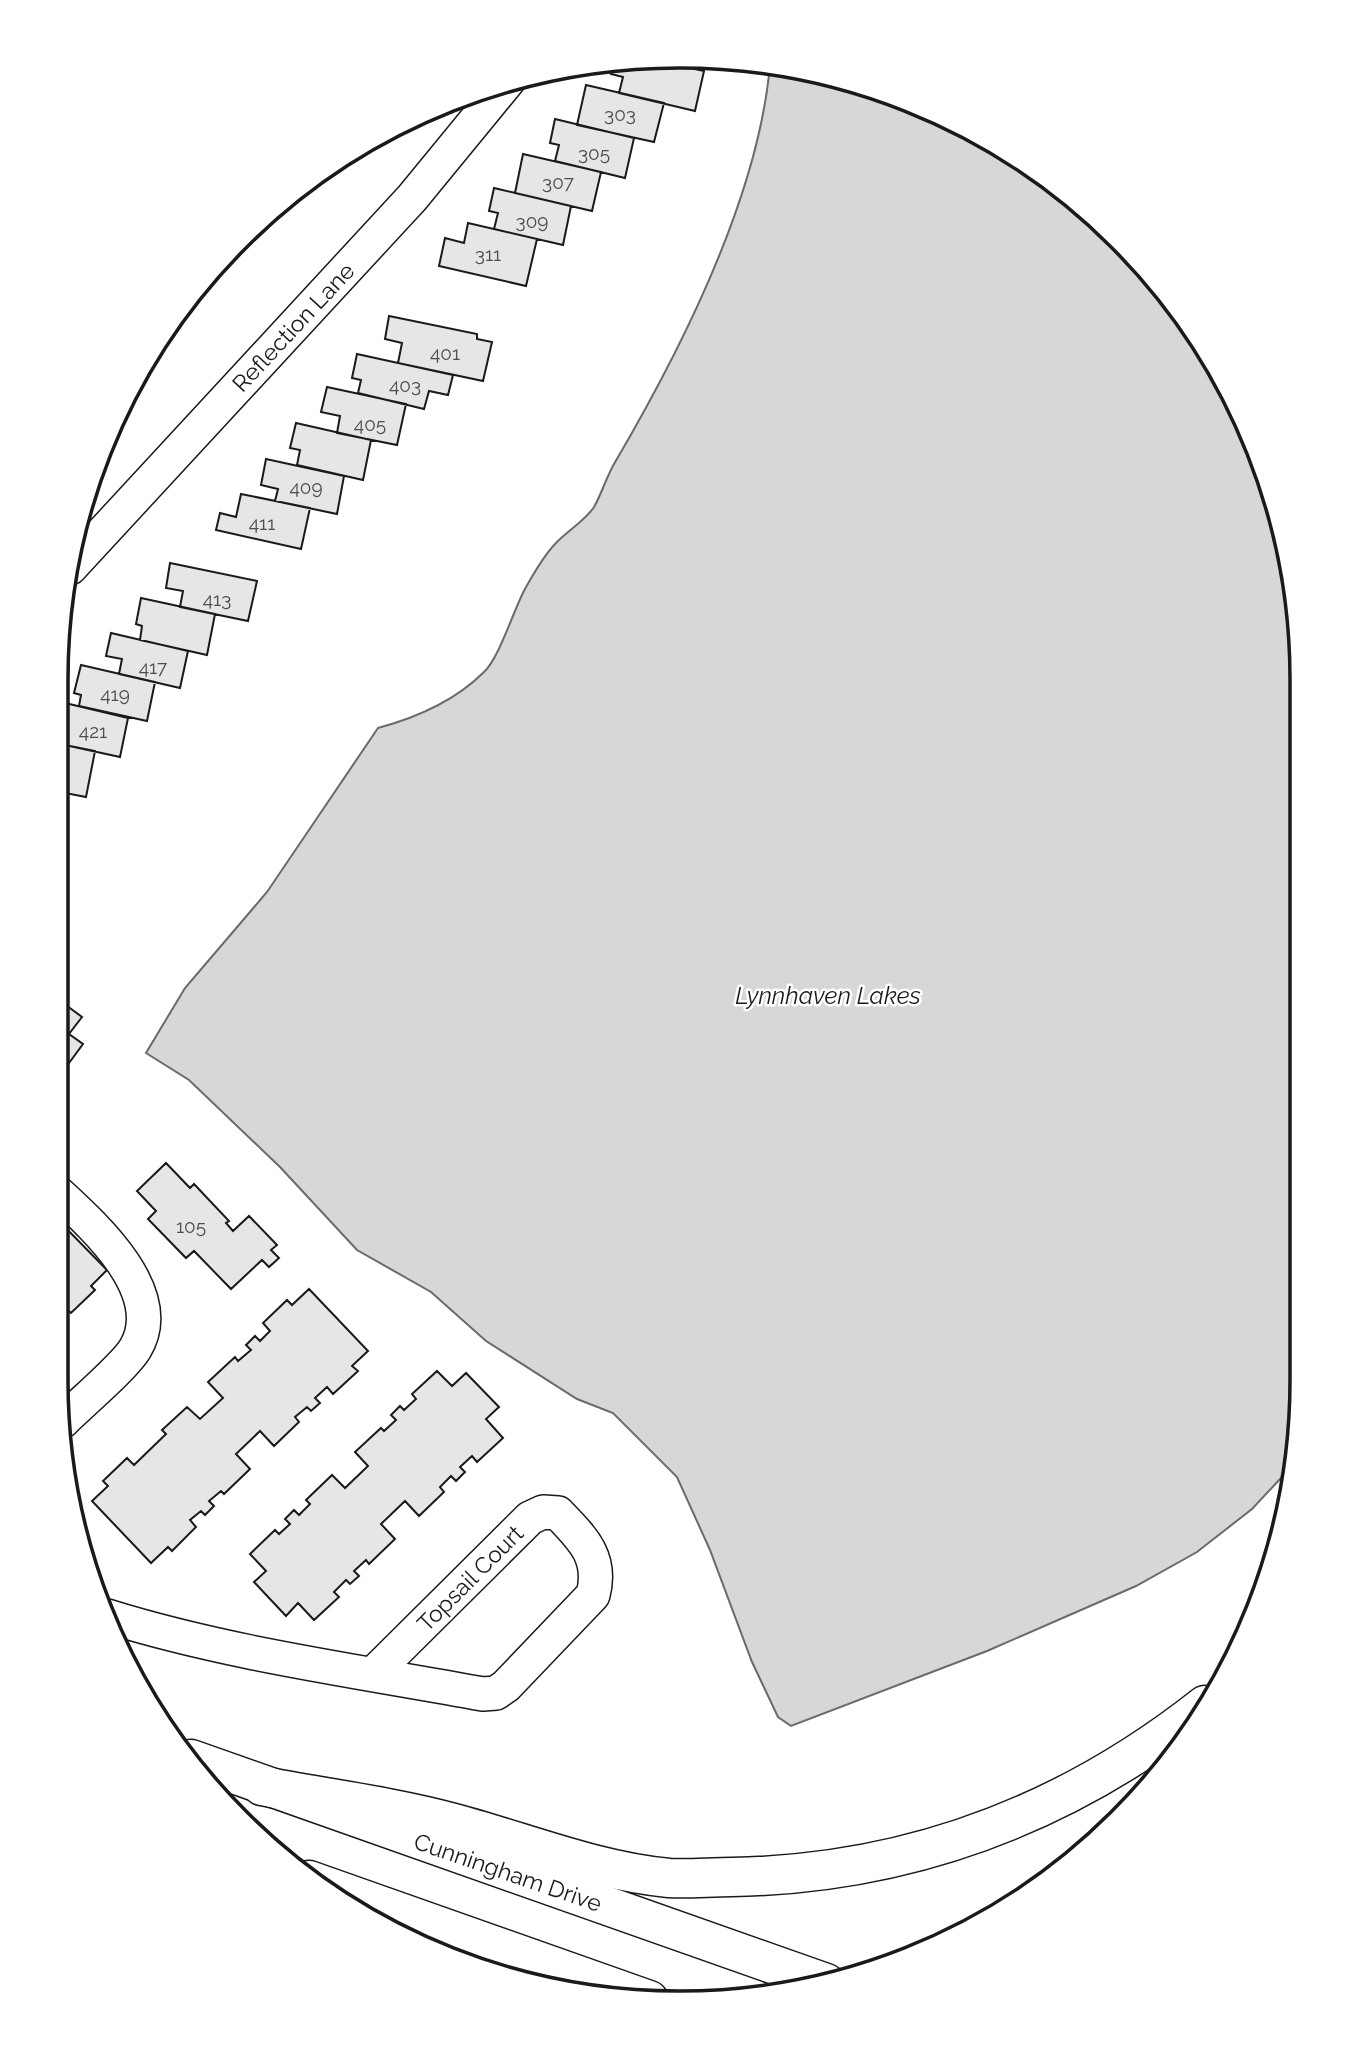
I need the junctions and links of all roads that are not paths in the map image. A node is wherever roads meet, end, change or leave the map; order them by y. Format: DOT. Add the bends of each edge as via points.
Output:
graph roads {
  1 [pos="495,97"];
  2 [pos="81,556"];
  3 [pos="68,1202"];
  4 [pos="70,1414"];
  5 [pos="117,1619"];
  6 [pos="373,1674"];
  7 [pos="1187,1719"];
  8 [pos="204,1764"];
  9 [pos="262,1786"];
  10 [pos="351,1895"];
  11 [pos="808,1977"];
  12 [pos="612,1987"];
  1 -- 2 [label="street, Reflection Lane" via="412,198"];
  3 -- 4 [label="street" via="116,1254 142,1296 144,1322 135,1349"];
  5 -- 6 [label="street, Topsail Court" via="202,1641"];
  6 -- 6 [label="street, Topsail Court" via="496,1693 593,1595 596,1570 587,1543 558,1513 543,1511 530,1518"];
  7 -- 9 [label="main road" via="1093,1783 1020,1818 862,1865 769,1876 668,1878 549,1854 453,1823"];
  8 -- 9 [label="main road, Cunningham Drive"];
  9 -- 11 [label="main road, Cunningham Drive"];
  10 -- 12 [label="main road"];
}
